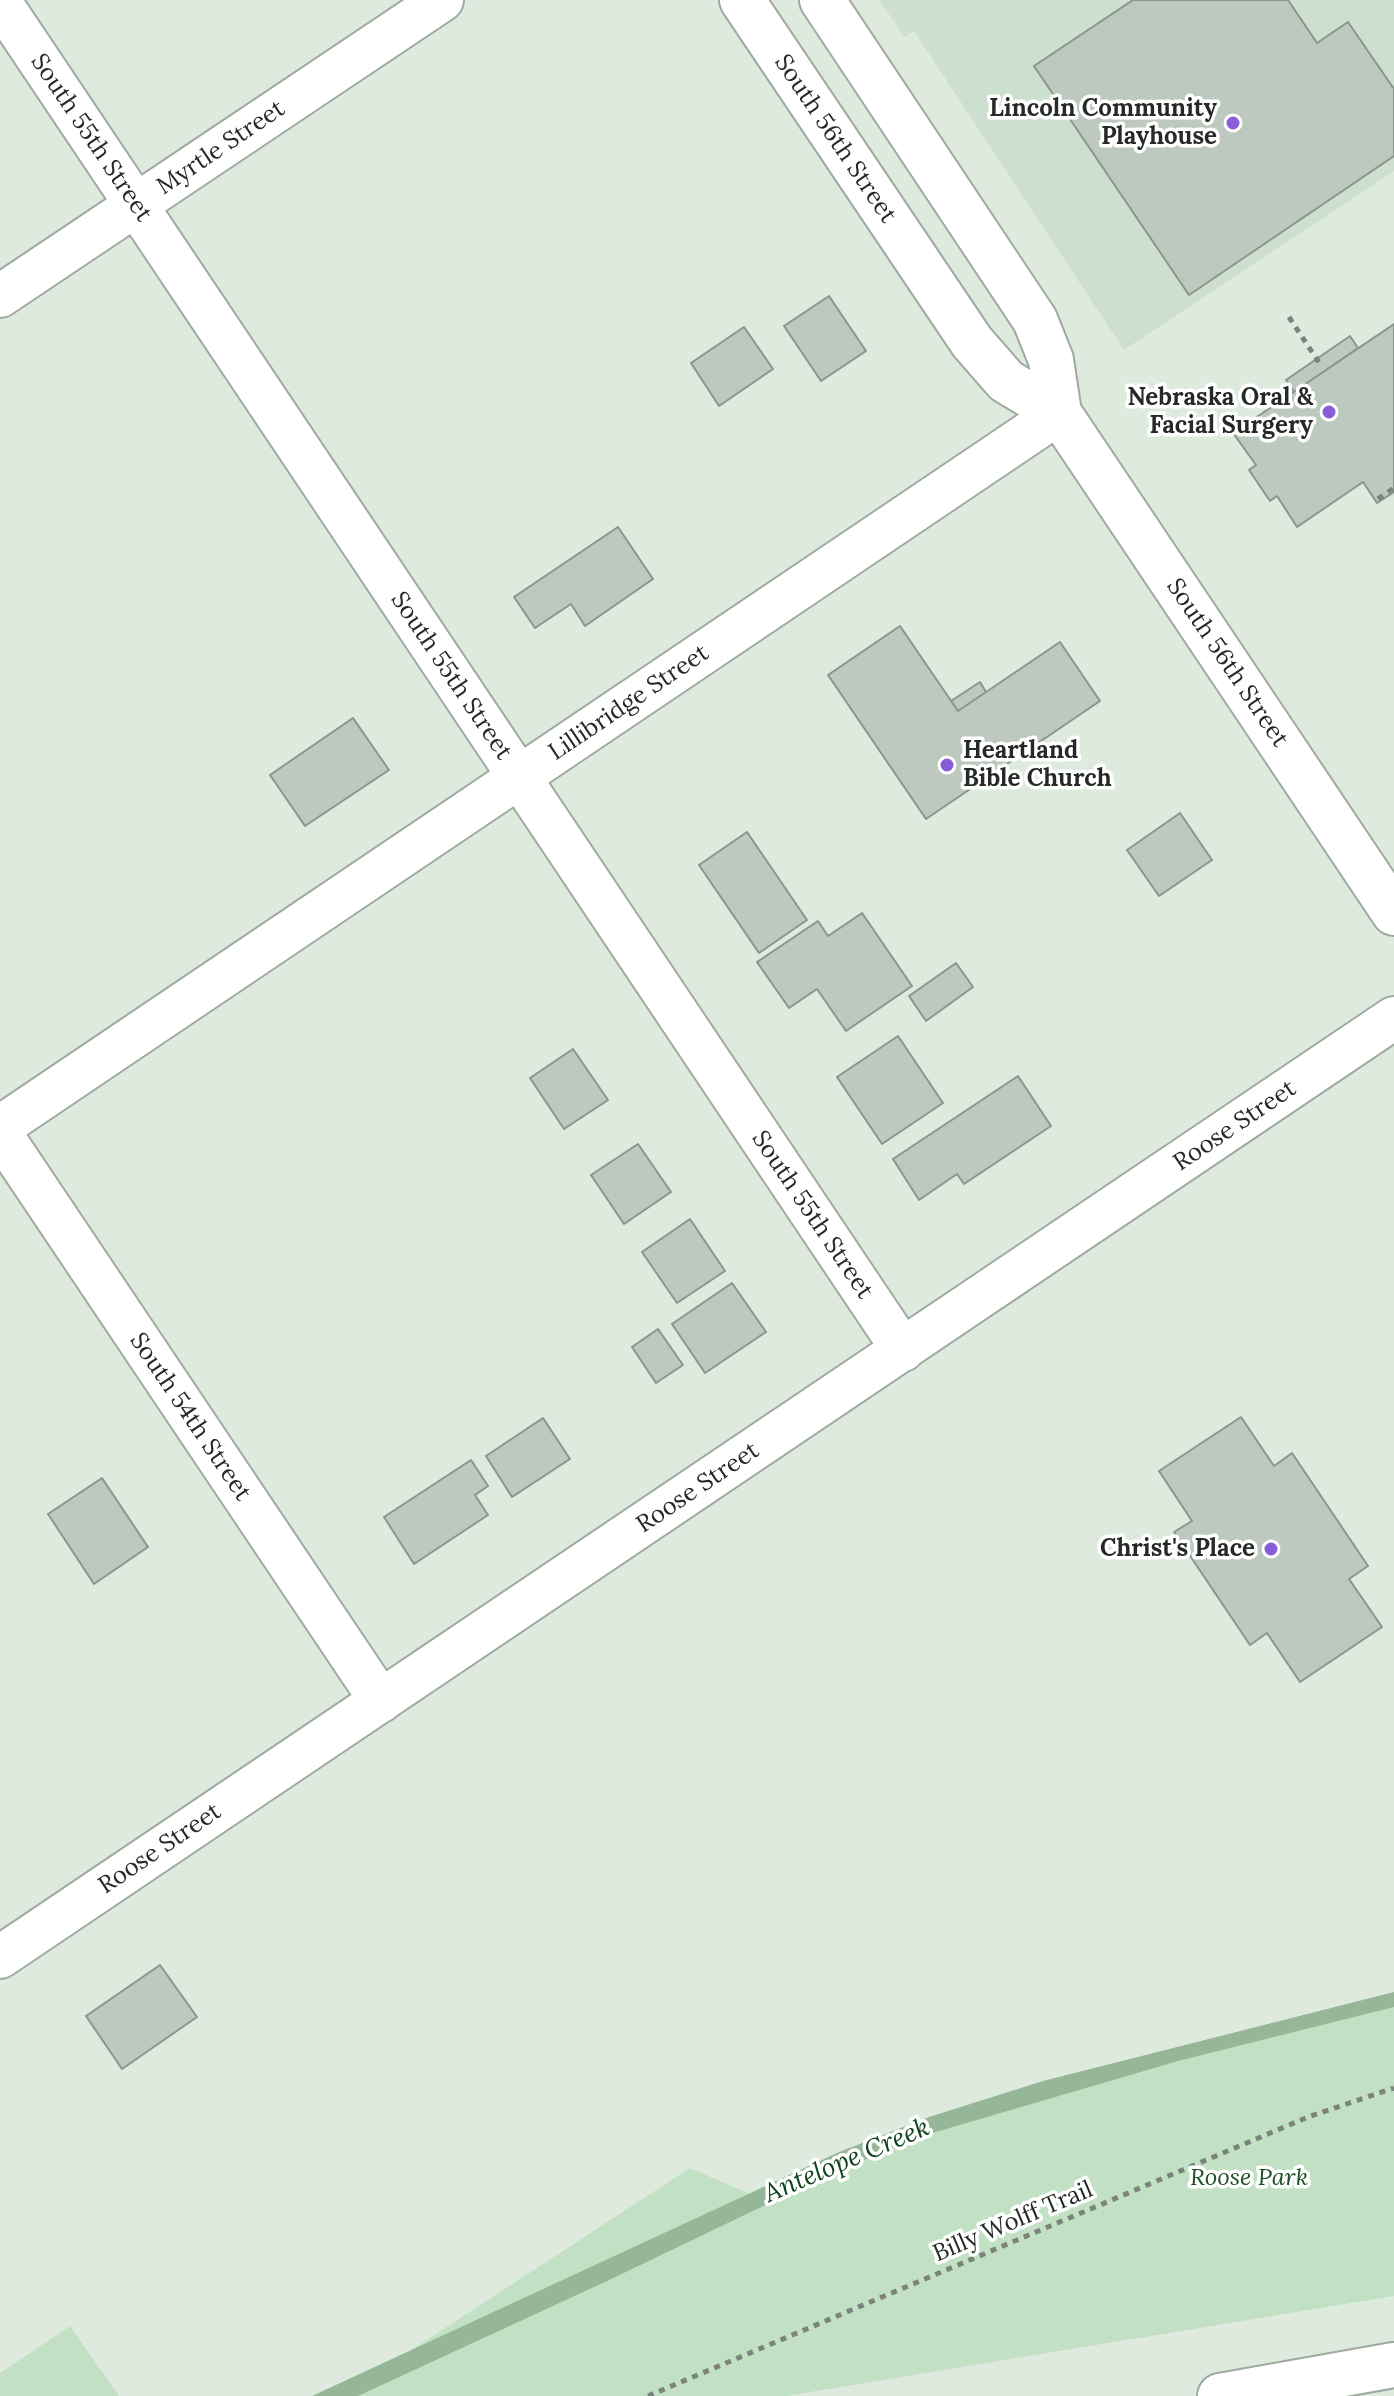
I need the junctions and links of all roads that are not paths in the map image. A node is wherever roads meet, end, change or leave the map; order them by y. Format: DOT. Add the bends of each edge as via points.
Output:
graph roads {
  1 [pos="442,0"];
  2 [pos="742,0"];
  3 [pos="822,0"];
  4 [pos="0,2"];
  5 [pos="136,205"];
  6 [pos="0,296"];
  7 [pos="1059,413"];
  8 [pos="518,777"];
  9 [pos="1394,913"];
  10 [pos="1394,1018"];
  11 [pos="0,1127"];
  12 [pos="0,1133"];
  13 [pos="903,1350"];
  14 [pos="381,1701"];
  15 [pos="0,1957"];
  16 [pos="1394,2365"];
  17 [pos="1220,2396"];
  1 -- 5 [label="street, Myrtle Street"];
  2 -- 7 [label="main road, South 56th Street" via="972,342 1006,381"];
  3 -- 7 [label="main road, South 56th Street" via="1035,320 1051,360"];
  4 -- 5 [label="street, South 55th Street"];
  5 -- 6 [label="street, Myrtle Street"];
  5 -- 8 [label="street, South 55th Street"];
  7 -- 8 [label="street, Lillibridge Street"];
  7 -- 9 [label="main road, South 56th Street"];
  8 -- 11 [label="street, Lillibridge Street"];
  8 -- 13 [label="street, South 55th Street"];
  10 -- 13 [label="street, Roose Street"];
  12 -- 14 [label="street, South 54th Street"];
  13 -- 14 [label="street, Roose Street"];
  14 -- 15 [label="street, Roose Street"];
  16 -- 17 [label="main road"];
}
